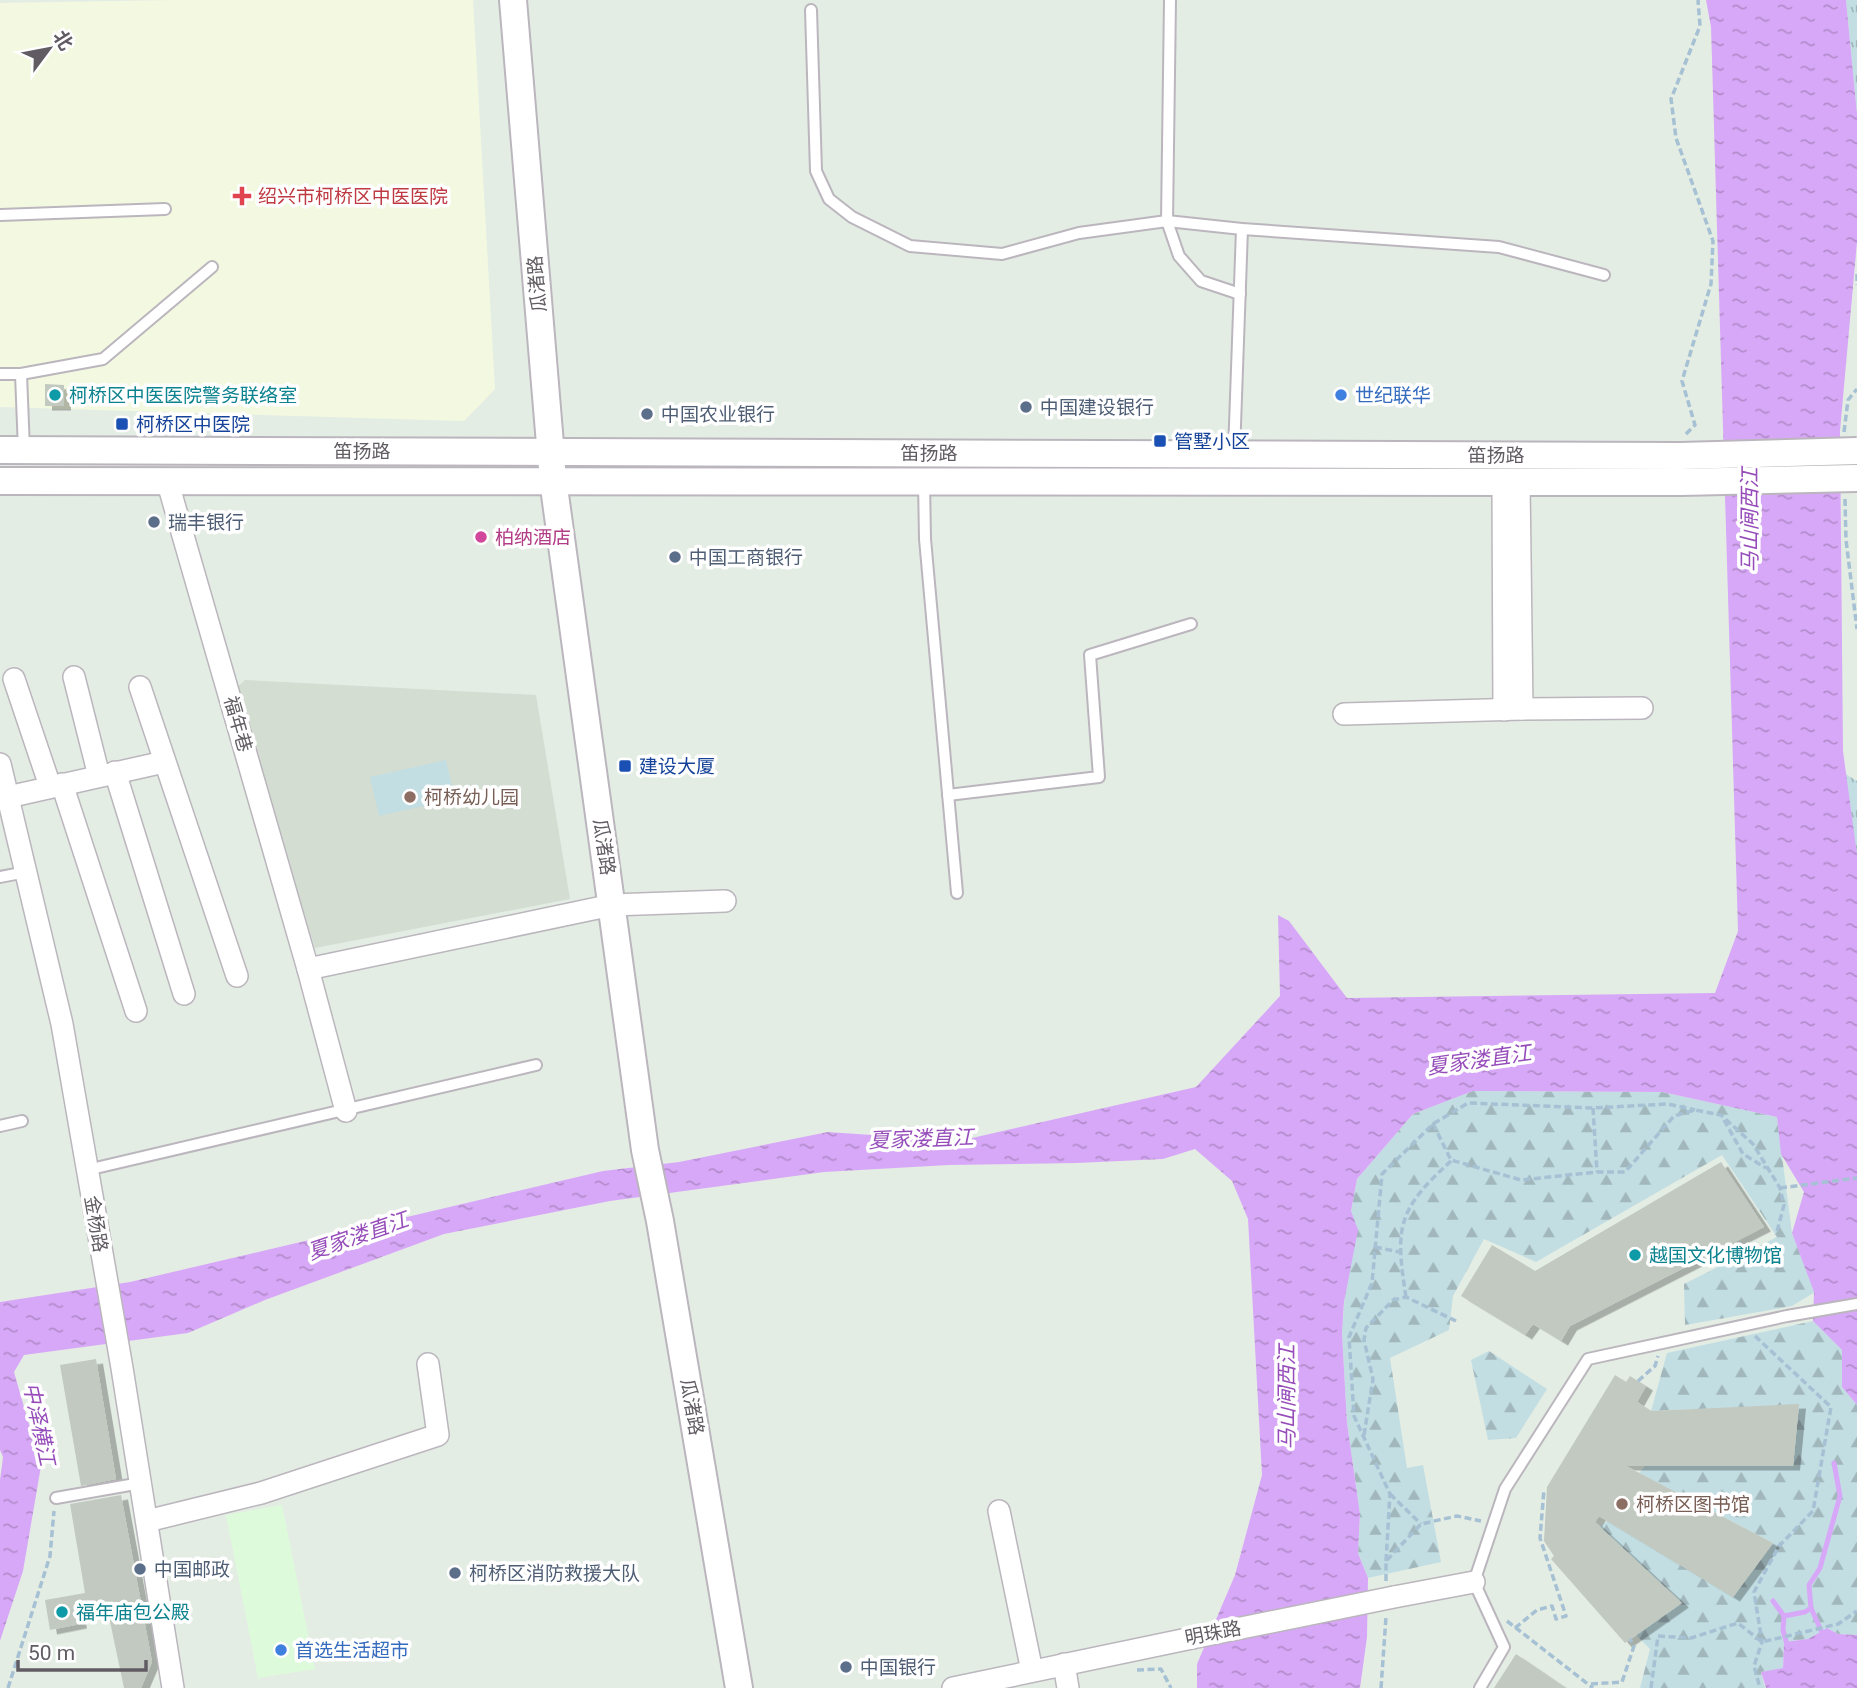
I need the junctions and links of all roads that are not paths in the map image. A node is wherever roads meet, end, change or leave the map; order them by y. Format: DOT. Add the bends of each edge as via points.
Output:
graph roads {
  1 [pos="513,0"];
  2 [pos="1170,0"];
  3 [pos="811,10"];
  4 [pos="165,209"];
  5 [pos="0,215"];
  6 [pos="1167,221"];
  7 [pos="1242,229"];
  8 [pos="212,267"];
  9 [pos="1604,275"];
  10 [pos="1240,294"];
  11 [pos="0,374"];
  12 [pos="21,374"];
  13 [pos="1851,447"];
  14 [pos="12,450"];
  15 [pos="551,452"];
  16 [pos="1234,454"];
  17 [pos="167,480"];
  18 [pos="553,480"];
  19 [pos="0,481"];
  20 [pos="924,481"];
  21 [pos="1511,482"];
  22 [pos="1851,488"];
  23 [pos="1191,624"];
  24 [pos="74,677"];
  25 [pos="14,679"];
  26 [pos="140,687"];
  27 [pos="1642,708"];
  28 [pos="1513,709"];
  29 [pos="1344,714"];
  30 [pos="164,762"];
  31 [pos="0,764"];
  32 [pos="107,774"];
  33 [pos="56,785"];
  34 [pos="948,796"];
  35 [pos="8,797"];
  36 [pos="26,872"];
  37 [pos="0,877"];
  38 [pos="957,893"];
  39 [pos="724,901"];
  40 [pos="612,905"];
  41 [pos="308,969"];
  42 [pos="237,976"];
  43 [pos="184,994"];
  44 [pos="136,1012"];
  45 [pos="536,1065"];
  46 [pos="346,1111"];
  47 [pos="22,1121"];
  48 [pos="0,1126"];
  49 [pos="87,1170"];
  50 [pos="1857,1304"];
  51 [pos="428,1364"];
  52 [pos="141,1483"];
  53 [pos="56,1498"];
  54 [pos="999,1511"];
  55 [pos="147,1521"];
  56 [pos="1474,1582"];
  57 [pos="1064,1664"];
  58 [pos="1032,1671"];
  59 [pos="173,1688"];
  60 [pos="739,1688"];
  61 [pos="953,1688"];
  62 [pos="1068,1688"];
  63 [pos="1480,1688"];
  1 -- 15 [label="street, 瓜渚路"];
  2 -- 6 [label="lane"];
  3 -- 6 [label="lane" via="816,171 829,199 852,218 910,246 1002,254 1079,233"];
  4 -- 5 [label="lane"];
  6 -- 7 [label="lane"];
  6 -- 10 [label="lane" via="1179,256 1202,281"];
  7 -- 9 [label="lane" via="1499,247"];
  7 -- 10 [label="lane"];
  8 -- 12 [label="lane" via="103,359"];
  10 -- 16 [label="lane"];
  11 -- 12 [label="lane"];
  12 -- 14 [label="lane"];
  13 -- 16 [label="street, 笛扬路, bridge" via="1680,456"];
  14 -- 15 [label="street, 笛扬路"];
  15 -- 16 [label="street, 笛扬路"];
  15 -- 18 [label="street, 瓜渚路"];
  17 -- 18 [label="street, 笛扬路"];
  17 -- 19 [label="street, 笛扬路"];
  17 -- 41 [label="street, 福年巷"];
  18 -- 20 [label="street, 笛扬路"];
  18 -- 40 [label="street, 瓜渚路"];
  20 -- 21 [label="street, 笛扬路"];
  20 -- 34 [label="lane"];
  21 -- 22 [label="street, 笛扬路, bridge"];
  21 -- 28 [label="street"];
  23 -- 34 [label="lane" via="1090,655 1099,777"];
  24 -- 32 [label="street"];
  25 -- 33 [label="street"];
  26 -- 30 [label="street"];
  27 -- 28 [label="street"];
  28 -- 29 [label="street"];
  30 -- 32 [label="street"];
  30 -- 42 [label="street"];
  31 -- 35 [label="street, 金杨路"];
  32 -- 33 [label="street"];
  32 -- 43 [label="street"];
  33 -- 35 [label="street"];
  33 -- 44 [label="street"];
  34 -- 38 [label="lane"];
  35 -- 36 [label="street, 金杨路"];
  36 -- 37 [label="lane"];
  36 -- 49 [label="street, 金杨路" via="62,1024"];
  39 -- 40 [label="street"];
  40 -- 41 [label="street"];
  40 -- 60 [label="street, 瓜渚路" via="645,1150"];
  41 -- 46 [label="street, 福年巷"];
  45 -- 46 [label="lane"];
  46 -- 49 [label="lane"];
  47 -- 48 [label="lane"];
  49 -- 52 [label="street, 金杨路"];
  50 -- 56 [label="lane" via="1588,1359 1505,1489"];
  51 -- 55 [label="street" via="438,1435 261,1493"];
  52 -- 53 [label="lane"];
  52 -- 55 [label="street, 金杨路"];
  54 -- 58 [label="street"];
  55 -- 59 [label="street, 金杨路"];
  56 -- 57 [label="street, 明珠路, bridge"];
  56 -- 63 [label="lane" via="1503,1647"];
  57 -- 58 [label="street, 明珠路"];
  57 -- 62 [label="street"];
  58 -- 61 [label="street, 明珠路"];
}
